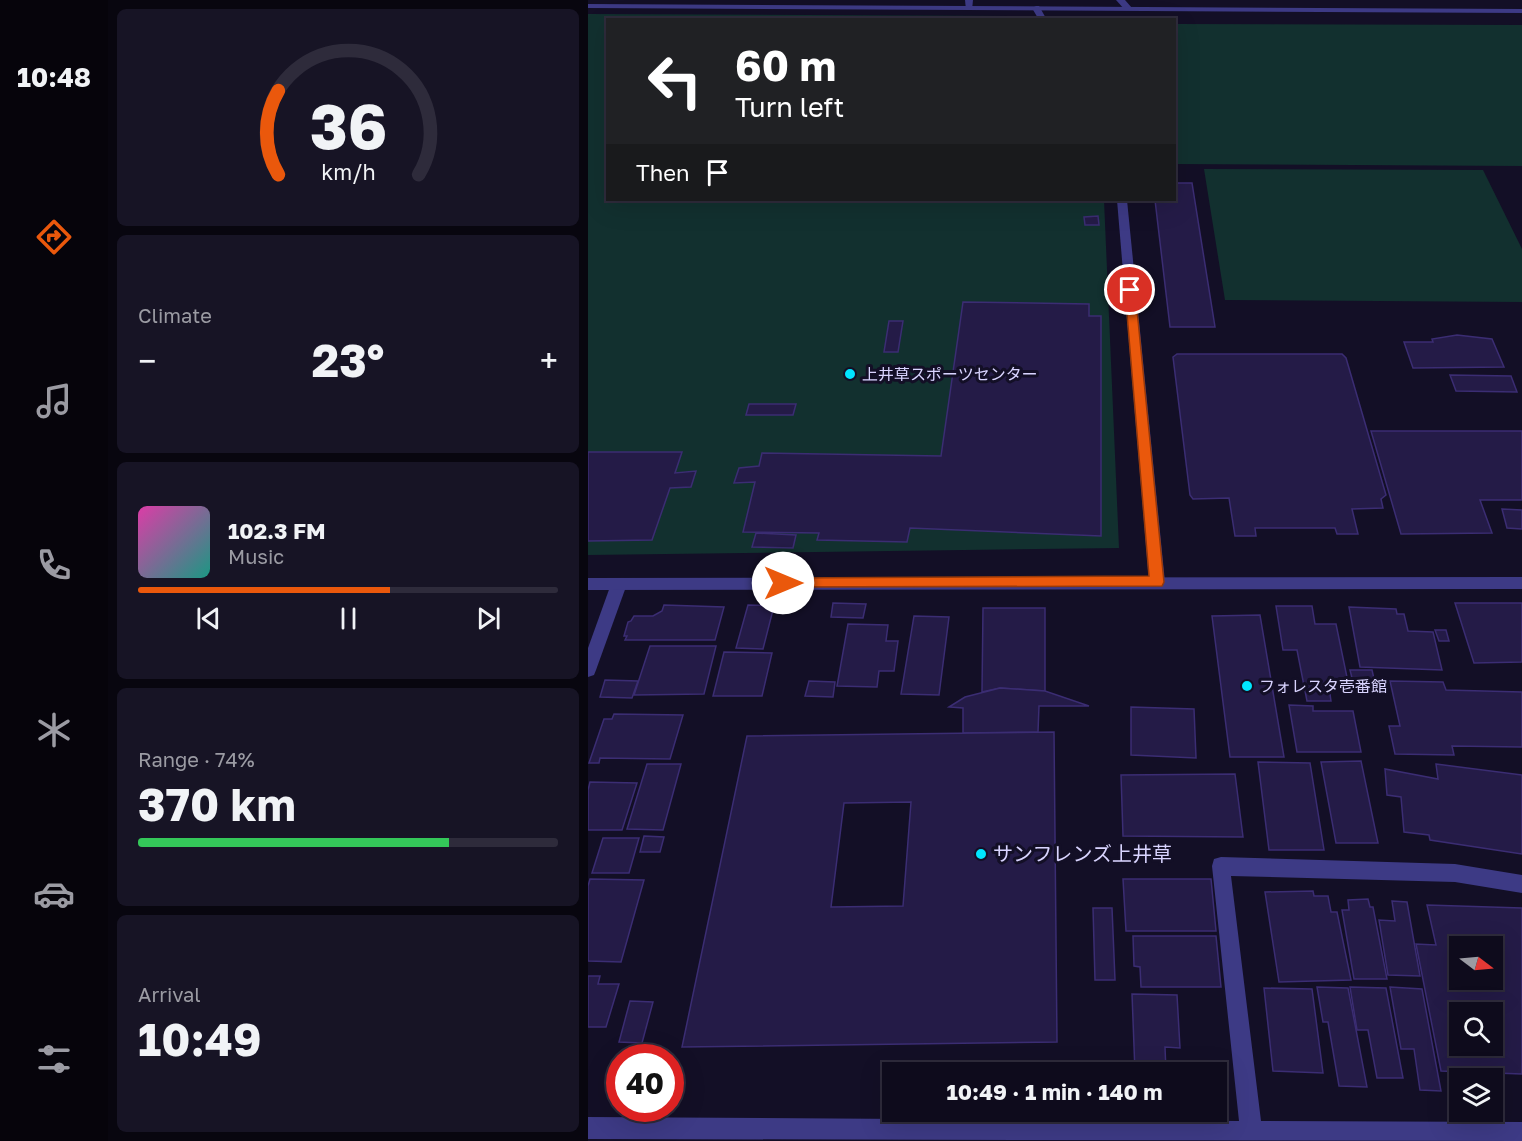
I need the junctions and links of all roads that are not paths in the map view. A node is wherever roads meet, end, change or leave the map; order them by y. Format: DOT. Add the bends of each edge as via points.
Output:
graph roads {
  1 [pos="1120,0"];
  2 [pos="832,4"];
  3 [pos="969,4"];
  4 [pos="588,6"];
  5 [pos="1036,8"];
  6 [pos="1128,8"];
  7 [pos="1522,11"];
  8 [pos="1042,18"];
  9 [pos="1122,201"];
  10 [pos="1157,582"];
  11 [pos="1522,583"];
  12 [pos="588,584"];
  13 [pos="619,584"];
  14 [pos="588,670"];
  15 [pos="1522,884"];
  16 [pos="588,1128"];
  17 [pos="1251,1130"];
  18 [pos="1522,1132"];
  19 [pos="628,1135"];
  1 -- 6 [label="street"];
  2 -- 3 [label="street"];
  2 -- 4 [label="street"];
  3 -- 5 [label="street"];
  5 -- 6 [label="street"];
  5 -- 8 [label="street"];
  6 -- 7 [label="street"];
  9 -- 10 [label="street"];
  10 -- 11 [label="street"];
  10 -- 13 [label="street"];
  12 -- 13 [label="street"];
  13 -- 14 [label="street"];
  15 -- 17 [label="street" via="1455,873 1221,866"];
  16 -- 19 [label="street"];
  17 -- 18 [label="street"];
  17 -- 19 [label="street"];
}
